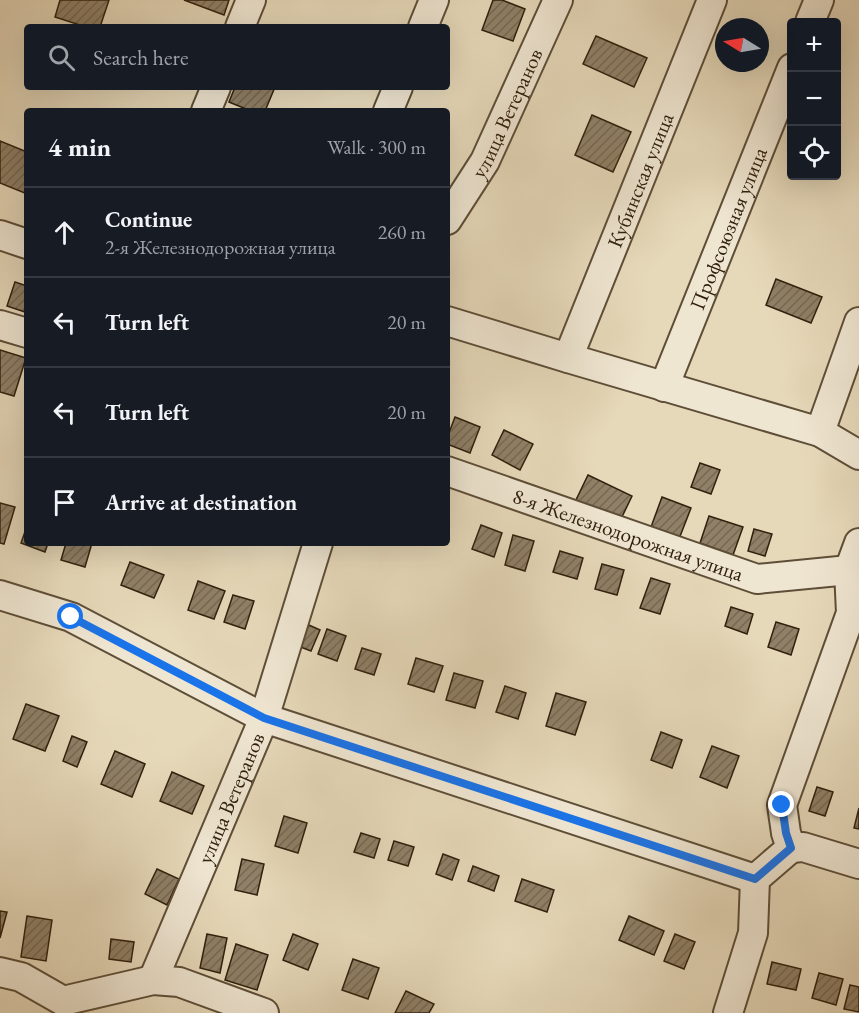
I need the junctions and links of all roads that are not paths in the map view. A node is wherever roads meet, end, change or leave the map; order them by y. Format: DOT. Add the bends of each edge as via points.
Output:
graph roads {
  1 [pos="251,0"];
  2 [pos="434,0"];
  3 [pos="558,0"];
  4 [pos="712,0"];
  5 [pos="819,0"];
  6 [pos="812,18"];
  7 [pos="241,24"];
  8 [pos="424,24"];
  9 [pos="790,72"];
  10 [pos="215,90"];
  11 [pos="397,90"];
  12 [pos="207,108"];
  13 [pos="389,108"];
  14 [pos="450,215"];
  15 [pos="0,235"];
  16 [pos="24,243"];
  17 [pos="450,322"];
  18 [pos="859,322"];
  19 [pos="0,325"];
  20 [pos="24,332"];
  21 [pos="568,358"];
  22 [pos="664,387"];
  23 [pos="820,432"];
  24 [pos="859,455"];
  25 [pos="450,472"];
  26 [pos="859,543"];
  27 [pos="317,546"];
  28 [pos="849,570"];
  29 [pos="0,595"];
  30 [pos="855,616"];
  31 [pos="264,718"];
  32 [pos="791,848"];
  33 [pos="859,864"];
  34 [pos="755,879"];
  35 [pos="0,972"];
  36 [pos="153,980"];
  37 [pos="62,1007"];
  38 [pos="264,1013"];
  39 [pos="728,1013"];
  1 -- 7 [label="street"];
  2 -- 8 [label="street"];
  3 -- 14 [label="street, улица Ветеранов" via="485,161"];
  4 -- 21 [label="street, Кубинская улица"];
  5 -- 6 [label="street"];
  9 -- 22 [label="street, Профсоюзная улица"];
  10 -- 12 [label="street"];
  11 -- 13 [label="street"];
  15 -- 16 [label="street"];
  17 -- 21 [label="street"];
  18 -- 23 [label="street"];
  19 -- 20 [label="street"];
  21 -- 22 [label="street"];
  22 -- 23 [label="street"];
  23 -- 24 [label="street"];
  25 -- 28 [label="street, 8-я Железнодорожная улица" via="757,579"];
  26 -- 28 [label="street"];
  27 -- 31 [label="street, улица Ветеранов"];
  28 -- 30 [label="street"];
  29 -- 31 [label="street" via="71,617"];
  30 -- 32 [label="street" via="782,805"];
  31 -- 34 [label="street"];
  31 -- 36 [label="street, улица Ветеранов"];
  32 -- 33 [label="street" via="804,847"];
  32 -- 34 [label="street"];
  34 -- 39 [label="street" via="753,933"];
  35 -- 37 [label="street" via="21,977"];
  36 -- 37 [label="street"];
  36 -- 38 [label="street" via="179,982"];
}
